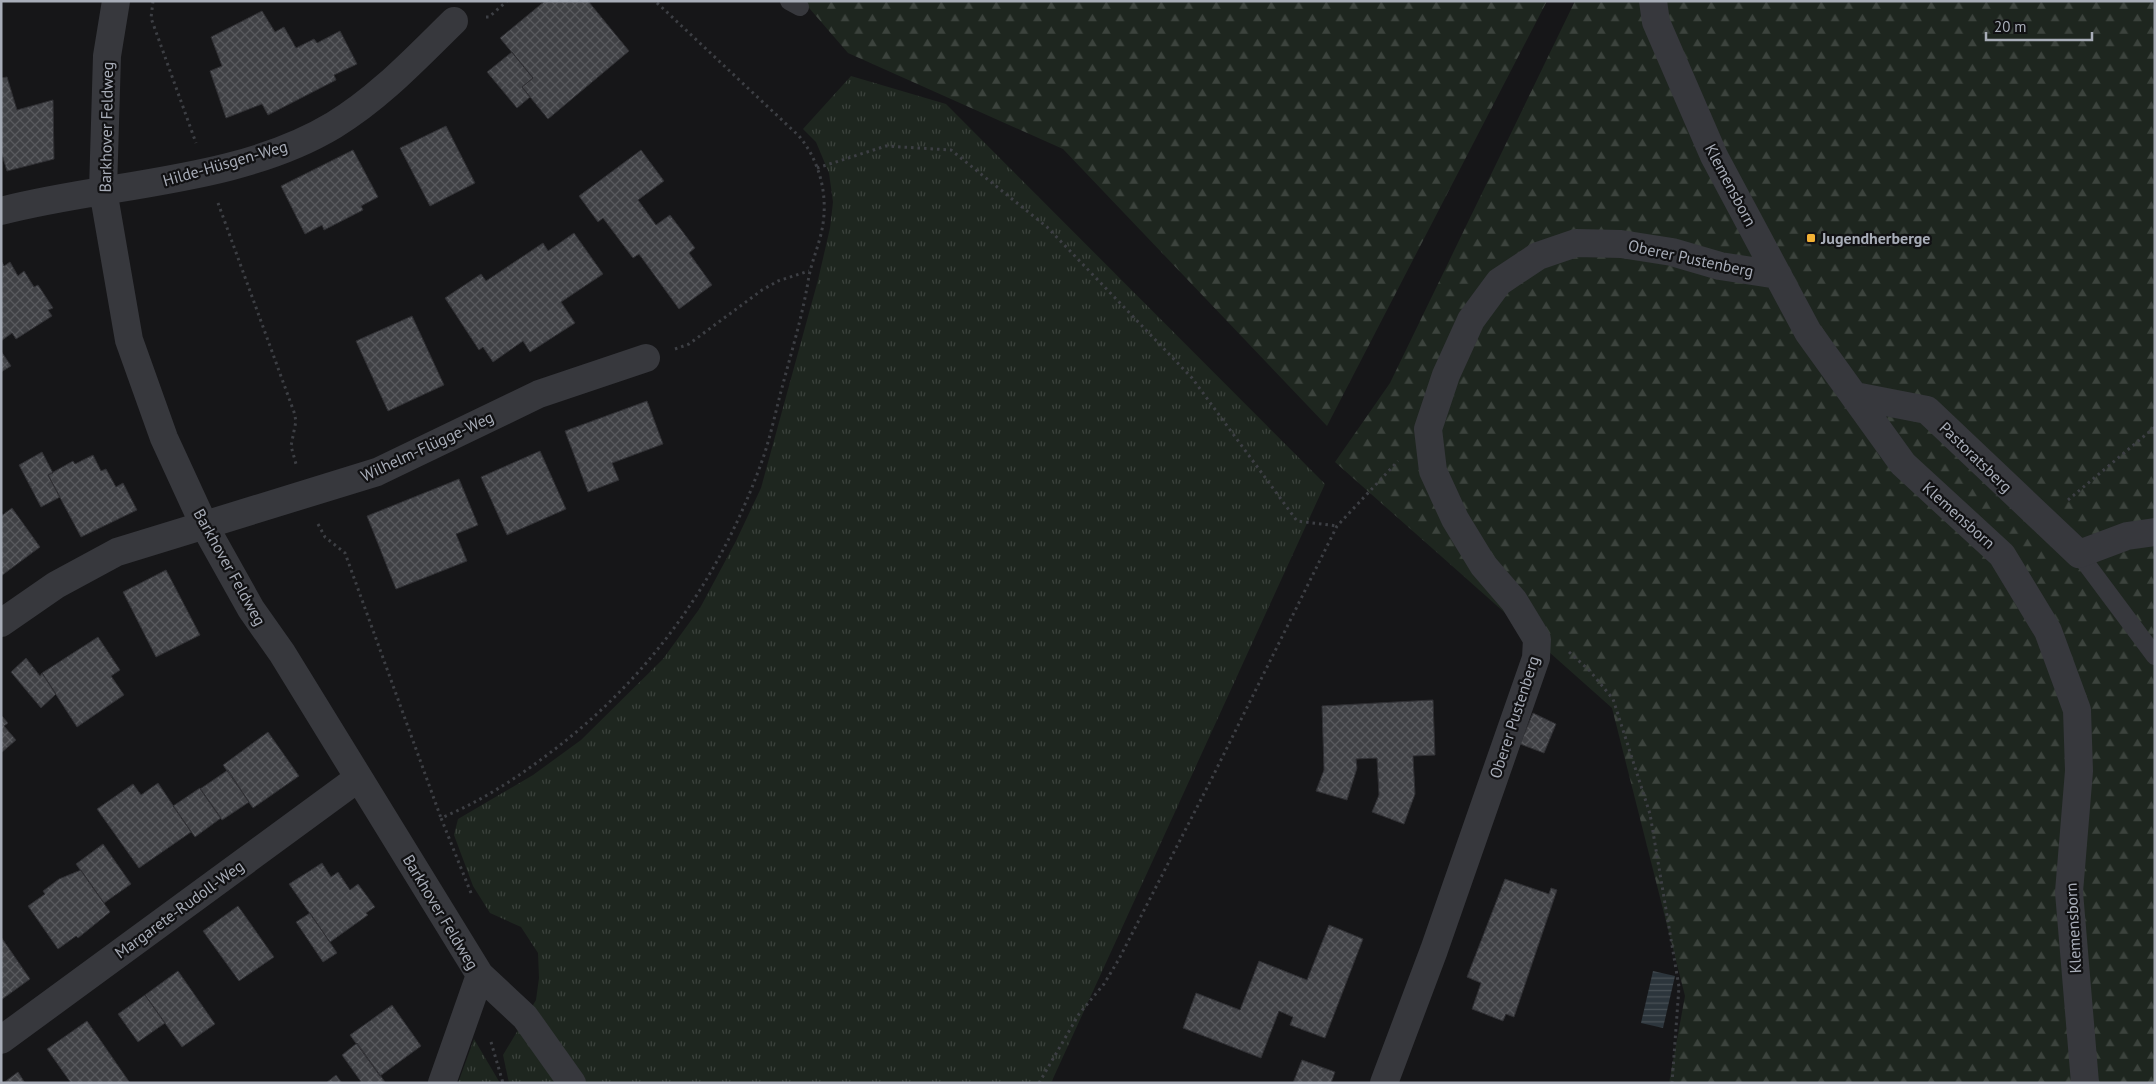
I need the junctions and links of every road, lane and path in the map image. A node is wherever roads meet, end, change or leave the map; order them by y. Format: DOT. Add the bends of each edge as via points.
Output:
graph roads {
  1 [pos="116,1"];
  2 [pos="153,1"];
  3 [pos="655,1"];
  4 [pos="1653,1"];
  5 [pos="454,21"];
  6 [pos="817,168"];
  7 [pos="207,172"];
  8 [pos="103,190"];
  9 [pos="1,211"];
  10 [pos="810,271"];
  11 [pos="1778,274"];
  12 [pos="646,358"];
  13 [pos="1855,396"];
  14 [pos="2155,427"];
  15 [pos="1428,429"];
  16 [pos="309,495"];
  17 [pos="2043,522"];
  18 [pos="204,525"];
  19 [pos="1337,526"];
  20 [pos="2155,532"];
  21 [pos="2080,554"];
  22 [pos="1,623"];
  23 [pos="1537,639"];
  24 [pos="2155,656"];
  25 [pos="357,779"];
  26 [pos="441,818"];
  27 [pos="472,896"];
  28 [pos="480,976"];
  29 [pos="1,1040"];
  30 [pos="442,1083"];
  31 [pos="572,1083"];
  32 [pos="1039,1083"];
  33 [pos="1384,1083"];
  34 [pos="1672,1083"];
  35 [pos="2085,1083"];
  1 -- 8 [label="street, Barkhover Feldweg" via="107,56"];
  2 -- 7 [label="path" via="151,18"];
  3 -- 6 [label="path" via="799,136 812,151"];
  4 -- 11 [label="street, Klemensborn" via="1656,22 1714,156"];
  5 -- 7 [label="street, Hilde-Hüsgen-Weg" via="392,83 334,125 286,148"];
  6 -- 10 [label="path" via="824,188 824,206 821,236"];
  6 -- 19 [label="path" via="886,146 951,150 1047,227 1192,378 1297,521"];
  7 -- 8 [label="street, Hilde-Hüsgen-Weg" via="141,186"];
  7 -- 16 [label="path" via="294,412 296,421 291,446 296,468"];
  8 -- 9 [label="street, Hilde-Hüsgen-Weg"];
  8 -- 18 [label="street, Barkhover Feldweg" via="129,340 164,438"];
  10 -- 12 [label="path" via="762,290 689,344"];
  10 -- 26 [label="path" via="763,458 743,510 687,612 637,675 586,725 523,774"];
  11 -- 13 [label="street, Klemensborn" via="1808,332"];
  11 -- 15 [label="street, Oberer Pustenberg" via="1720,266 1672,252 1621,244 1576,242 1538,256 1499,282 1471,320 1446,375"];
  12 -- 16 [label="street, Wilhelm-Flügge-Weg" via="539,394 377,472"];
  13 -- 17 [label="street, Pastoratsberg" via="1927,410"];
  13 -- 35 [label="street, Klemensborn" via="1903,464 2002,555 2048,630 2077,710 2079,771 2069,892"];
  14 -- 17 [label="path"];
  15 -- 19 [label="path"];
  15 -- 23 [label="street, Oberer Pustenberg" via="1433,470 1455,519 1483,565 1514,601"];
  16 -- 18 [label="street, Wilhelm-Flügge-Weg"];
  16 -- 26 [label="path" via="321,531 345,553"];
  17 -- 21 [label="street, Pastoratsberg"];
  18 -- 22 [label="street, Wilhelm-Flügge-Weg" via="117,552 56,585"];
  18 -- 25 [label="street, Barkhover Feldweg" via="251,609 282,653"];
  19 -- 32 [label="path" via="1118,959 1104,984 1079,1014"];
  20 -- 21 [label="street" via="2127,536"];
  21 -- 24 [label="lane, Pastoratsberg"];
  23 -- 33 [label="street, Oberer Pustenberg" via="1536,658 1514,724"];
  23 -- 34 [label="path" via="1563,647 1590,671 1613,699 1650,814 1679,987"];
  25 -- 28 [label="street, Barkhover Feldweg"];
  25 -- 29 [label="street, Margarete-Rudoll-Weg"];
  26 -- 27 [label="path"];
  28 -- 30 [label="street"];
  28 -- 31 [label="street, Barkhover Feldweg" via="525,1017"];
}
